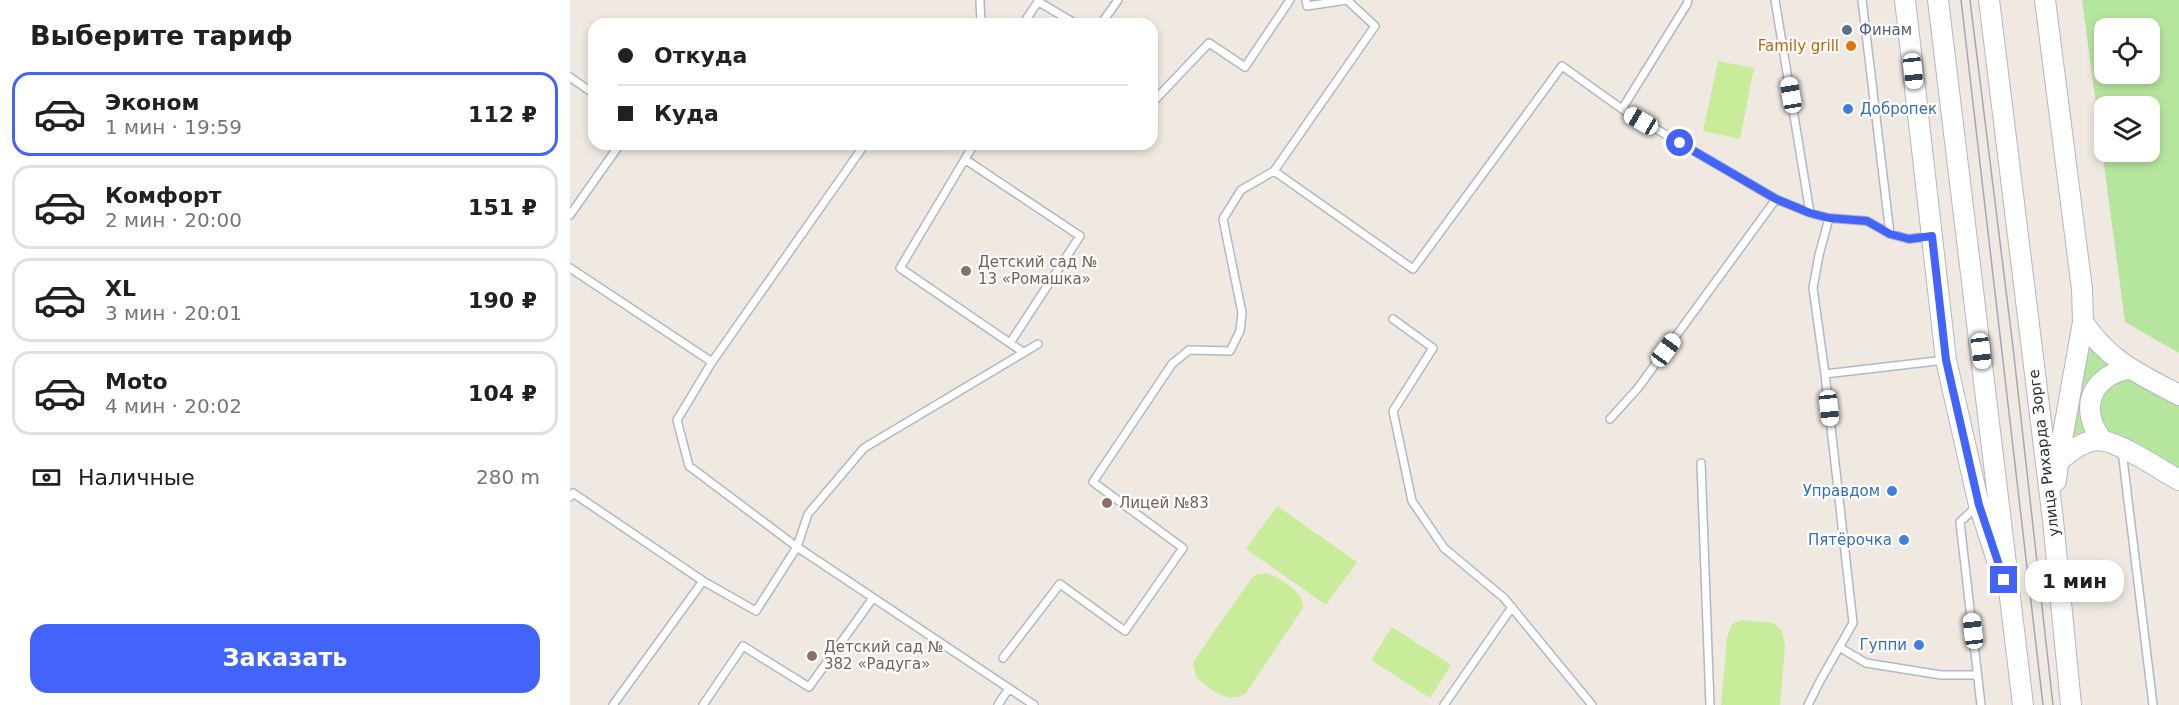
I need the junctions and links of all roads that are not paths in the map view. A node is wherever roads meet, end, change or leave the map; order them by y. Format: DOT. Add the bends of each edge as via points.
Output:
graph roads {
  1 [pos="980,0"];
  2 [pos="1118,0"];
  3 [pos="1290,0"];
  4 [pos="1306,0"];
  5 [pos="1347,0"];
  6 [pos="1352,0"];
  7 [pos="1688,0"];
  8 [pos="1775,0"];
  9 [pos="1862,0"];
  10 [pos="1905,0"];
  11 [pos="1938,0"];
  12 [pos="1989,0"];
  13 [pos="2045,0"];
  14 [pos="1039,1"];
  15 [pos="981,18"];
  16 [pos="1027,18"];
  17 [pos="1066,18"];
  18 [pos="1105,18"];
  19 [pos="570,76"];
  20 [pos="588,90"];
  21 [pos="1158,98"];
  22 [pos="1622,110"];
  23 [pos="616,150"];
  24 [pos="861,150"];
  25 [pos="971,150"];
  26 [pos="966,160"];
  27 [pos="1274,171"];
  28 [pos="1776,199"];
  29 [pos="1810,213"];
  30 [pos="570,215"];
  31 [pos="1829,218"];
  32 [pos="1890,234"];
  33 [pos="1932,236"];
  34 [pos="570,268"];
  35 [pos="1393,319"];
  36 [pos="2083,322"];
  37 [pos="1010,343"];
  38 [pos="1038,344"];
  39 [pos="1023,352"];
  40 [pos="1946,360"];
  41 [pos="712,362"];
  42 [pos="2128,369"];
  43 [pos="1825,374"];
  44 [pos="2179,395"];
  45 [pos="1610,419"];
  46 [pos="2102,440"];
  47 [pos="2122,449"];
  48 [pos="2058,462"];
  49 [pos="1701,463"];
  50 [pos="2179,480"];
  51 [pos="570,497"];
  52 [pos="1979,505"];
  53 [pos="2053,520"];
  54 [pos="797,547"];
  55 [pos="703,581"];
  56 [pos="873,598"];
  57 [pos="2010,599"];
  58 [pos="1512,607"];
  59 [pos="1839,647"];
  60 [pos="1003,658"];
  61 [pos="1977,675"];
  62 [pos="1009,688"];
  63 [pos="613,705"];
  64 [pos="703,705"];
  65 [pos="998,705"];
  66 [pos="1034,705"];
  67 [pos="1444,705"];
  68 [pos="1592,705"];
  69 [pos="1710,705"];
  70 [pos="1808,705"];
  71 [pos="1981,705"];
  72 [pos="2023,705"];
  73 [pos="2071,705"];
  74 [pos="2153,705"];
  1 -- 15 [label="lane"];
  2 -- 18 [label="lane"];
  3 -- 21 [label="lane" via="1245,67 1209,43"];
  4 -- 5 [label="lane" via="1307,6"];
  5 -- 6 [label="lane"];
  5 -- 27 [label="lane" via="1375,26"];
  7 -- 22 [label="lane"];
  8 -- 29 [label="lane"];
  9 -- 32 [label="lane"];
  10 -- 33 [label="main road"];
  11 -- 57 [label="main road"];
  12 -- 53 [label="main road, улица Рихарда Зорге"];
  13 -- 36 [label="main road"];
  14 -- 16 [label="lane"];
  14 -- 17 [label="lane"];
  19 -- 20 [label="lane"];
  22 -- 27 [label="lane" via="1562,66 1413,269"];
  22 -- 28 [label="lane"];
  23 -- 30 [label="lane"];
  24 -- 41 [label="lane"];
  25 -- 26 [label="lane"];
  26 -- 37 [label="lane" via="900,268"];
  26 -- 37 [label="lane" via="1080,236"];
  27 -- 60 [label="lane" via="1241,190 1223,219 1242,313 1240,331 1230,351 1189,350 1172,364 1093,482 1183,548 1125,631 1060,584"];
  28 -- 29 [label="lane"];
  28 -- 45 [label="lane" via="1638,388"];
  29 -- 31 [label="lane"];
  31 -- 32 [label="lane" via="1867,221"];
  31 -- 43 [label="lane" via="1813,288"];
  32 -- 33 [label="lane" via="1909,239"];
  33 -- 40 [label="main road"];
  34 -- 41 [label="lane"];
  35 -- 58 [label="lane" via="1433,348 1393,411 1412,501 1444,548"];
  36 -- 42 [label="main road" via="2104,349"];
  36 -- 48 [label="main road"];
  37 -- 39 [label="lane"];
  38 -- 39 [label="lane"];
  39 -- 54 [label="lane" via="864,448 808,514"];
  40 -- 43 [label="lane"];
  40 -- 52 [label="main road"];
  41 -- 54 [label="lane" via="677,420 689,466"];
  42 -- 44 [label="main road"];
  42 -- 46 [label="main road" via="2103,379 2090,403 2094,429"];
  43 -- 59 [label="lane" via="1854,623"];
  46 -- 47 [label="main road"];
  46 -- 48 [label="main road" via="2086,443"];
  47 -- 50 [label="main road"];
  47 -- 74 [label="lane"];
  48 -- 53 [label="main road"];
  49 -- 69 [label="lane"];
  51 -- 55 [label="lane" via="573,493"];
  52 -- 57 [label="main road"];
  52 -- 61 [label="lane" via="1960,522"];
  53 -- 73 [label="main road, улица Рихарда Зорге"];
  54 -- 55 [label="lane" via="756,611"];
  54 -- 56 [label="lane"];
  55 -- 63 [label="lane"];
  56 -- 62 [label="lane"];
  56 -- 64 [label="lane" via="809,687 743,646"];
  57 -- 72 [label="main road"];
  58 -- 67 [label="lane"];
  58 -- 68 [label="lane"];
  59 -- 61 [label="lane" via="1866,663 1941,675"];
  59 -- 70 [label="lane"];
  61 -- 71 [label="lane"];
  62 -- 65 [label="lane"];
  62 -- 66 [label="lane"];
}
